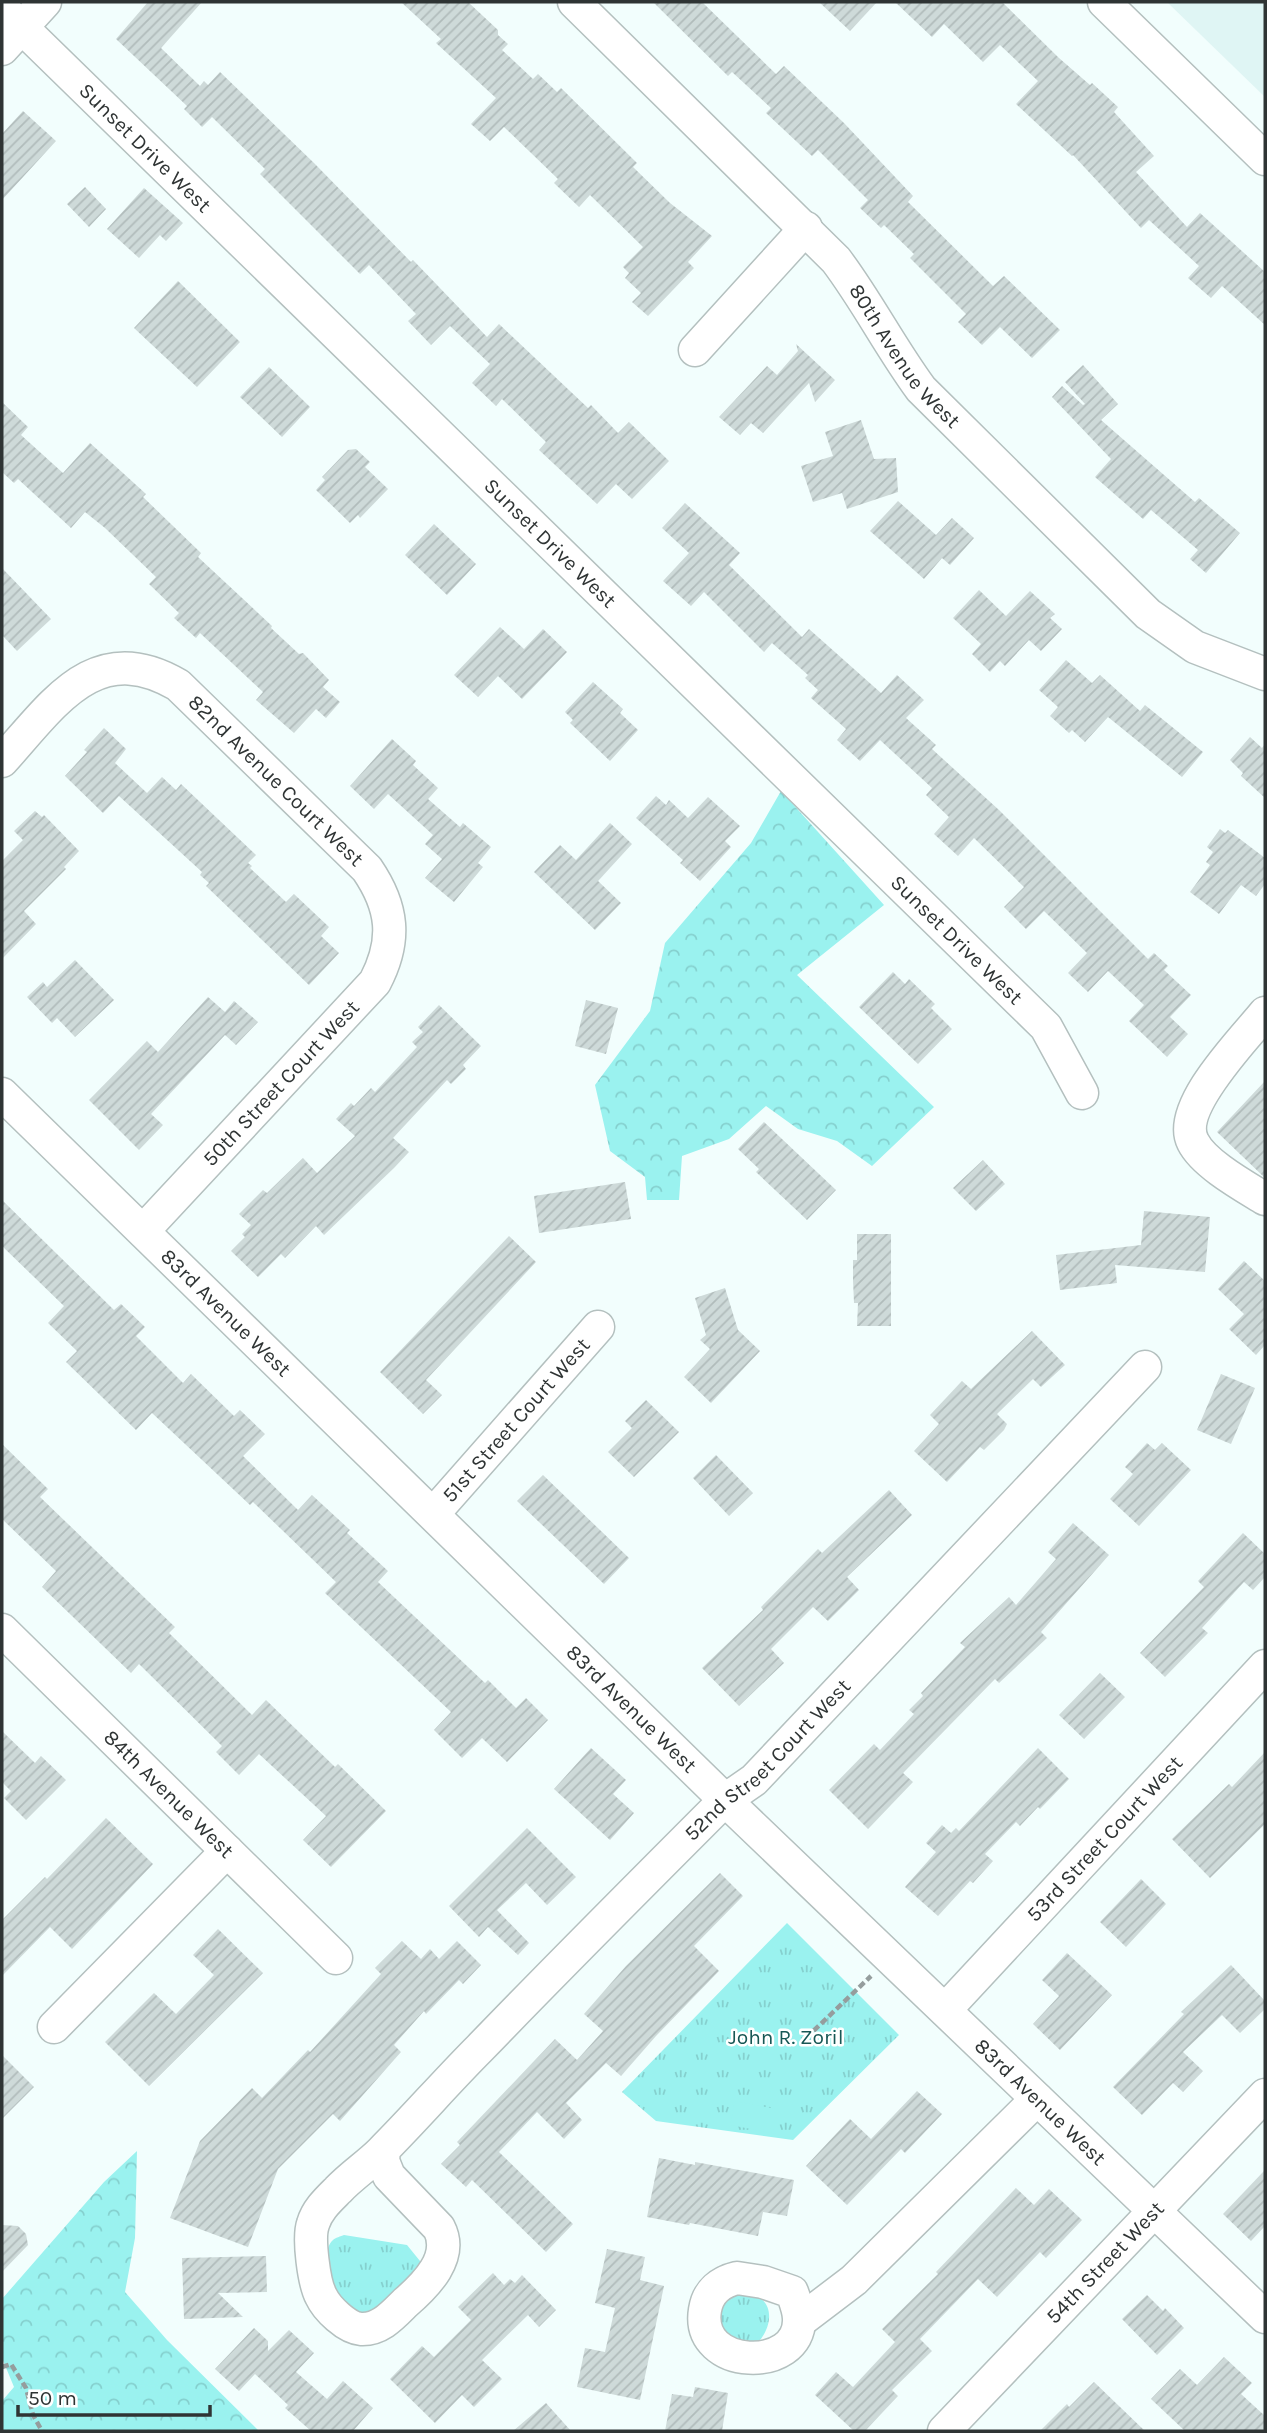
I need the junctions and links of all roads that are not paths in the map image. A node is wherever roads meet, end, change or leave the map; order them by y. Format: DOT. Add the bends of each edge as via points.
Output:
graph roads {
  1 [pos="45,2"];
  2 [pos="574,2"];
  3 [pos="1104,2"];
  4 [pos="8,28"];
  5 [pos="1265,159"];
  6 [pos="806,228"];
  7 [pos="695,350"];
  8 [pos="1265,674"];
  9 [pos="2,761"];
  10 [pos="389,920"];
  11 [pos="1265,1013"];
  12 [pos="1082,1093"];
  13 [pos="2,1094"];
  14 [pos="1265,1199"];
  15 [pos="143,1231"];
  16 [pos="598,1327"];
  17 [pos="1145,1367"];
  18 [pos="433,1513"];
  19 [pos="2,1630"];
  20 [pos="1265,1665"];
  21 [pos="725,1800"];
  22 [pos="227,1851"];
  23 [pos="336,1958"];
  24 [pos="944,2010"];
  25 [pos="54,2026"];
  26 [pos="1265,2095"];
  27 [pos="1037,2099"];
  28 [pos="384,2149"];
  29 [pos="1153,2212"];
  30 [pos="1265,2318"];
  31 [pos="800,2321"];
  32 [pos="944,2431"];
  1 -- 4 [label="street"];
  2 -- 6 [label="street, 80th Avenue West"];
  3 -- 5 [label="street"];
  4 -- 12 [label="street, Sunset Drive West" via="1046,1027"];
  6 -- 7 [label="street"];
  6 -- 8 [label="street, 80th Avenue West" via="858,288 921,389 1148,614 1195,648"];
  9 -- 10 [label="street, 82nd Avenue Court West" via="77,682 117,667 159,674 178,685 366,869 380,889"];
  10 -- 15 [label="street, 50th Street Court West" via="389,944 375,982"];
  11 -- 14 [label="street" via="1219,1068 1189,1125 1193,1142 1209,1159 1230,1179"];
  13 -- 15 [label="street, 83rd Avenue West"];
  15 -- 18 [label="street, 83rd Avenue West"];
  16 -- 18 [label="street, 51st Street Court West"];
  17 -- 21 [label="street, 52nd Street Court West" via="754,1780"];
  18 -- 21 [label="street, 83rd Avenue West"];
  19 -- 22 [label="street, 84th Avenue West"];
  20 -- 24 [label="street, 53rd Street Court West"];
  21 -- 24 [label="street, 83rd Avenue West"];
  21 -- 28 [label="street, 52nd Street Court West"];
  22 -- 23 [label="street, 84th Avenue West"];
  22 -- 25 [label="street"];
  24 -- 27 [label="street, 83rd Avenue West"];
  26 -- 29 [label="street, 54th Street West"];
  27 -- 29 [label="street, 83rd Avenue West"];
  27 -- 31 [label="street" via="854,2280"];
  28 -- 28 [label="street, 52nd Street Court West" via="389,2176 439,2228 443,2250 427,2284 386,2321 360,2329 322,2300 312,2226 325,2202"];
  29 -- 30 [label="street, 83rd Avenue West"];
  29 -- 32 [label="street, 54th Street West"];
}
